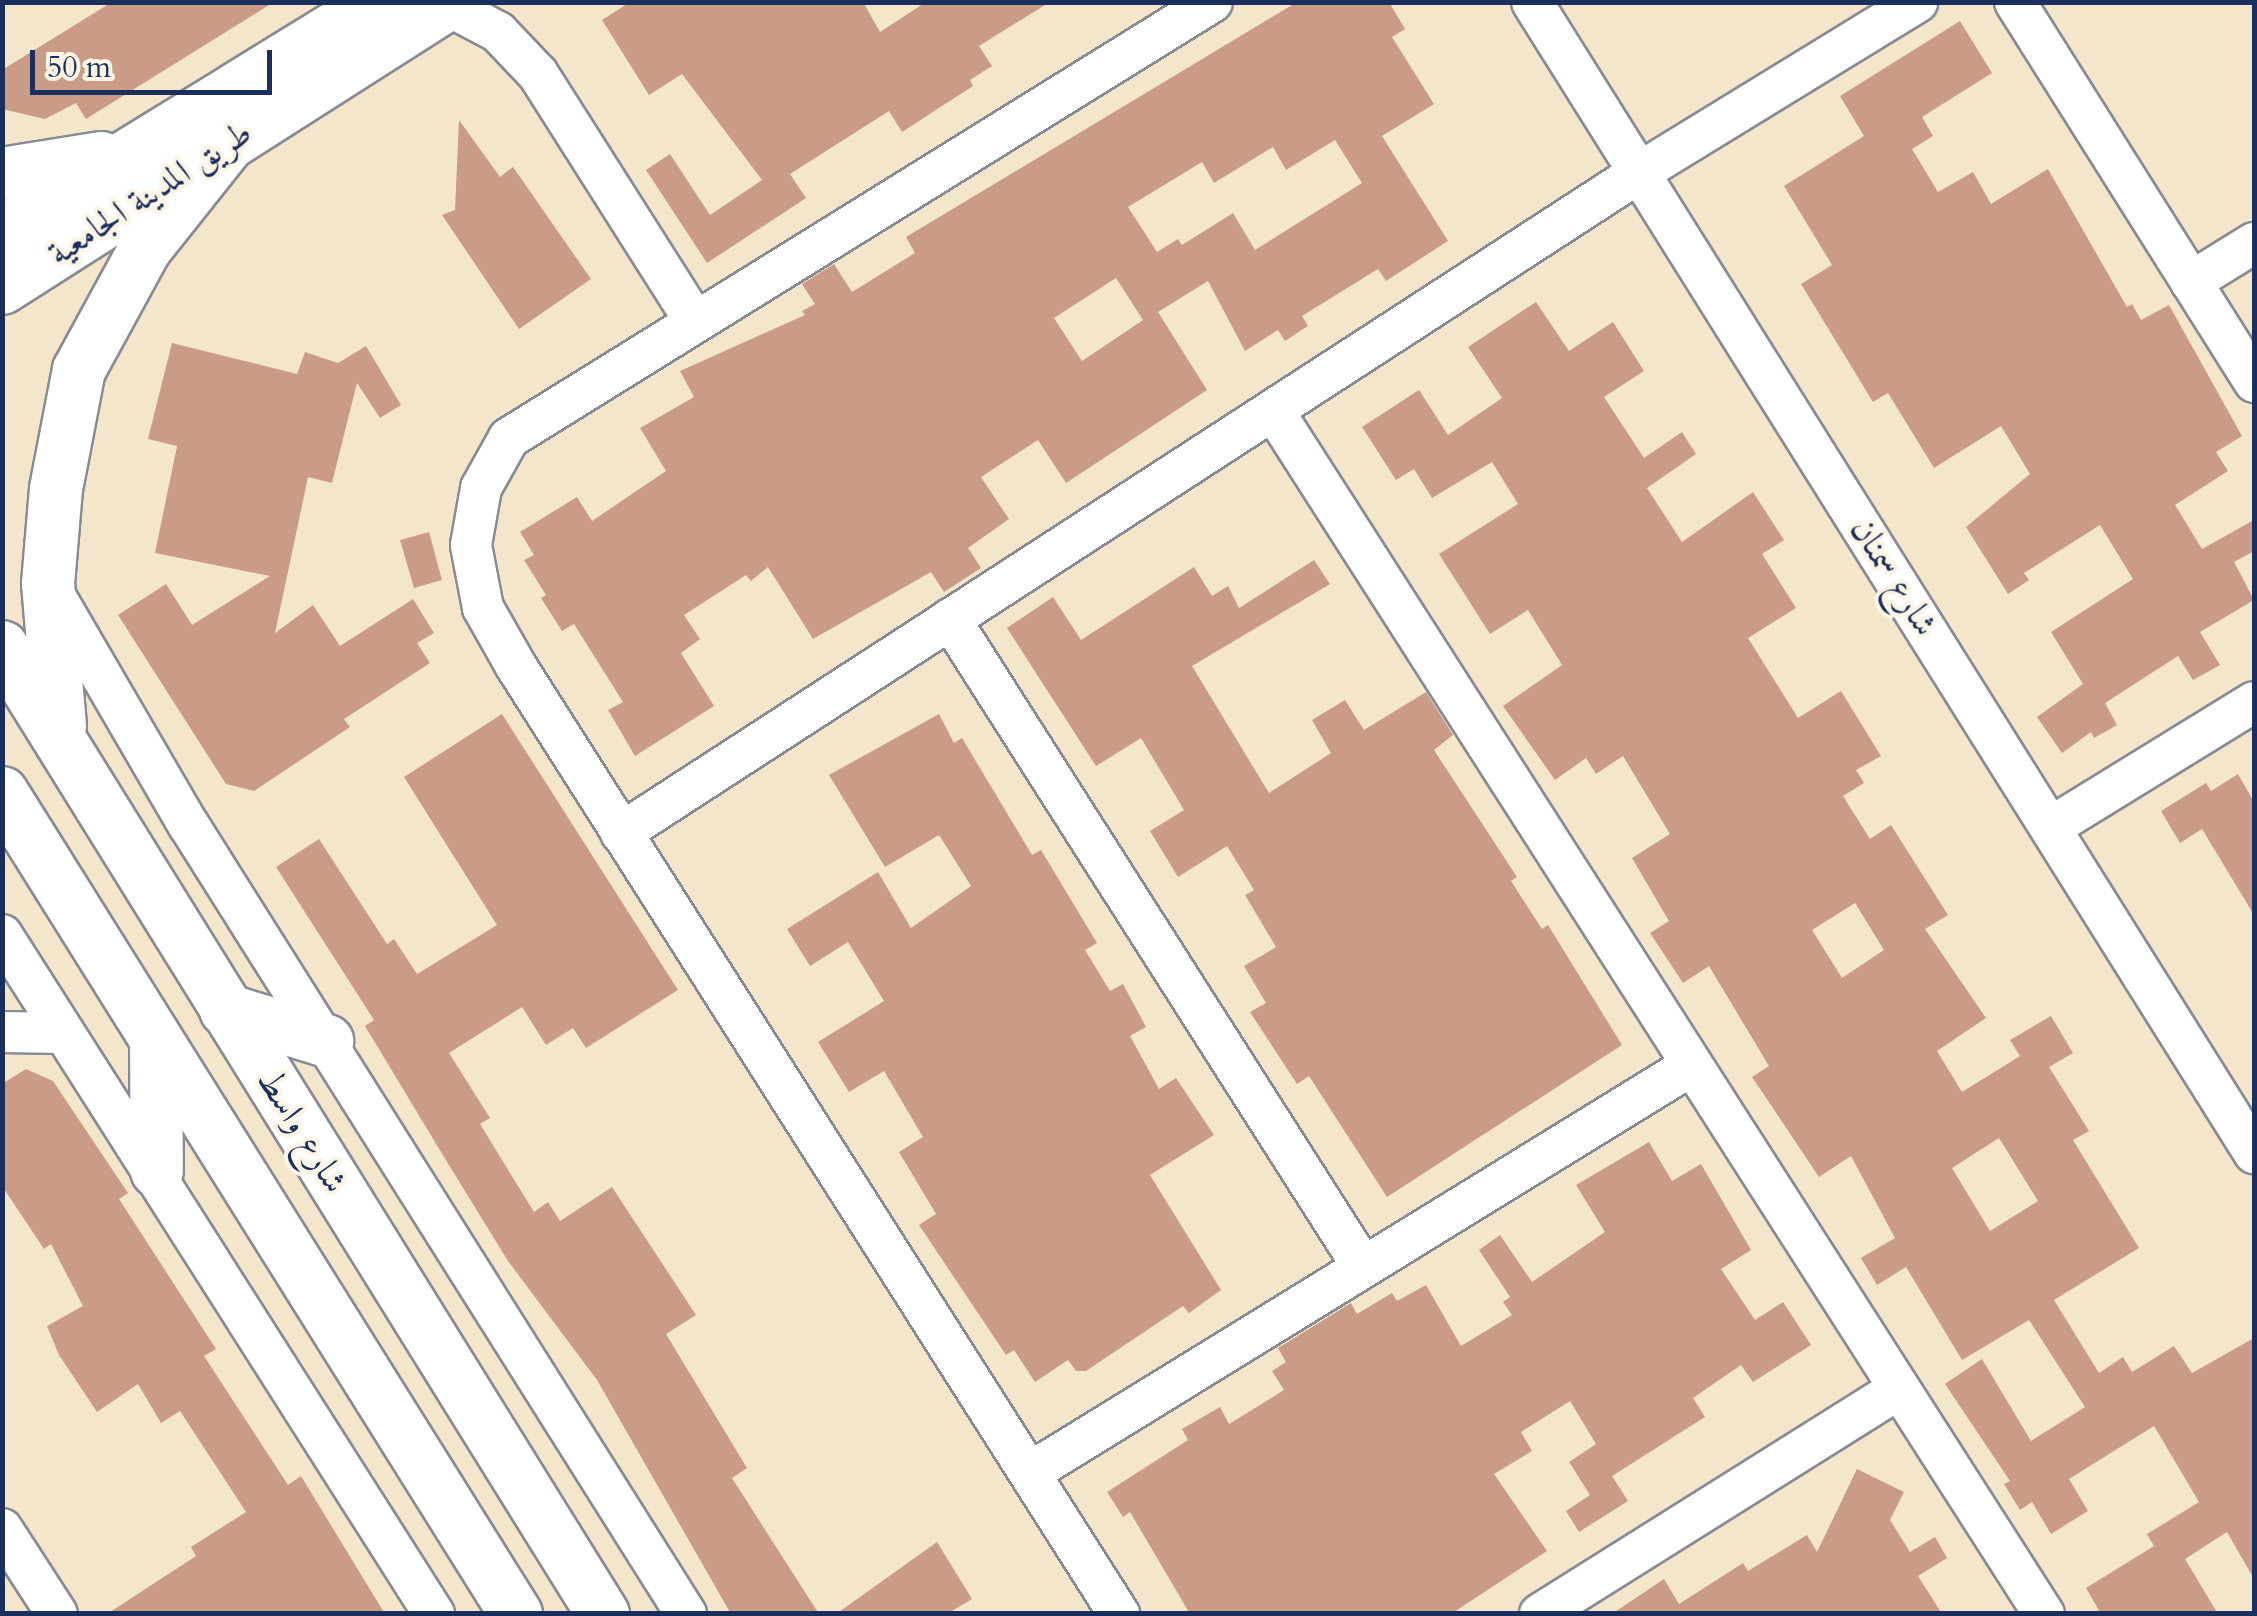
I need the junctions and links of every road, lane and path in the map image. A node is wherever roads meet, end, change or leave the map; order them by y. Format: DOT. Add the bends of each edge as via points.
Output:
graph roads {
  1 [pos="378,2"];
  2 [pos="1212,2"];
  3 [pos="1532,2"];
  4 [pos="1918,2"];
  5 [pos="2015,2"];
  6 [pos="449,4"];
  7 [pos="231,141"];
  8 [pos="128,154"];
  9 [pos="1640,172"];
  10 [pos="2,174"];
  11 [pos="2,233"];
  12 [pos="2254,244"];
  13 [pos="2191,282"];
  14 [pos="2,288"];
  15 [pos="694,320"];
  16 [pos="2254,382"];
  17 [pos="1273,410"];
  18 [pos="48,584"];
  19 [pos="950,619"];
  20 [pos="2,646"];
  21 [pos="2254,702"];
  22 [pos="68,756"];
  23 [pos="2,793"];
  24 [pos="2051,827"];
  25 [pos="622,832"];
  26 [pos="11,950"];
  27 [pos="2,1005"];
  28 [pos="226,1010"];
  29 [pos="2,1032"];
  30 [pos="64,1033"];
  31 [pos="156,1039"];
  32 [pos="327,1041"];
  33 [pos="1692,1065"];
  34 [pos="2254,1153"];
  35 [pos="158,1171"];
  36 [pos="1363,1267"];
  37 [pos="1899,1389"];
  38 [pos="1031,1472"];
  39 [pos="2,1529"];
  40 [pos="1549,1611"];
  41 [pos="57,1614"];
  42 [pos="434,1614"];
  43 [pos="516,1614"];
  44 [pos="604,1614"];
  45 [pos="686,1614"];
  46 [pos="1119,1614"];
  47 [pos="2044,1614"];
  1 -- 8 [label="main road, طريق المدينة الجامعية"];
  2 -- 15 [label="street"];
  3 -- 9 [label="street, شارع سمنان"];
  4 -- 9 [label="street"];
  5 -- 13 [label="street"];
  6 -- 7 [label="main road, طريق المدينة الجامعية"];
  6 -- 15 [label="street" via="498,32 538,74"];
  7 -- 14 [label="main road, طريق المدينة الجامعية"];
  7 -- 18 [label="main road" via="145,249 78,370 56,489"];
  8 -- 10 [label="main road"];
  8 -- 11 [label="main road, طريق المدينة الجامعية"];
  9 -- 17 [label="street"];
  9 -- 24 [label="street, شارع سمنان"];
  12 -- 13 [label="street"];
  13 -- 16 [label="street"];
  15 -- 25 [label="street" via="509,438 474,515 474,576 483,608"];
  17 -- 19 [label="street"];
  17 -- 33 [label="street"];
  18 -- 22 [label="main road" via="54,706"];
  18 -- 32 [label="street" via="188,824"];
  19 -- 25 [label="street"];
  19 -- 36 [label="street"];
  20 -- 22 [label="main road, شارع واسط"];
  21 -- 24 [label="street"];
  22 -- 28 [label="main road, شارع واسط"];
  23 -- 31 [label="main road"];
  24 -- 34 [label="street, شارع سمنان"];
  25 -- 38 [label="street"];
  26 -- 27 [label="street"];
  26 -- 30 [label="street"];
  28 -- 32 [label="main road"];
  28 -- 44 [label="main road, شارع واسط"];
  29 -- 30 [label="street"];
  30 -- 35 [label="street"];
  31 -- 35 [label="main road"];
  31 -- 43 [label="main road"];
  32 -- 45 [label="street"];
  33 -- 36 [label="street"];
  33 -- 37 [label="street"];
  35 -- 42 [label="street"];
  36 -- 38 [label="street"];
  37 -- 40 [label="street"];
  37 -- 47 [label="street"];
  38 -- 46 [label="street"];
  39 -- 41 [label="street"];
}
